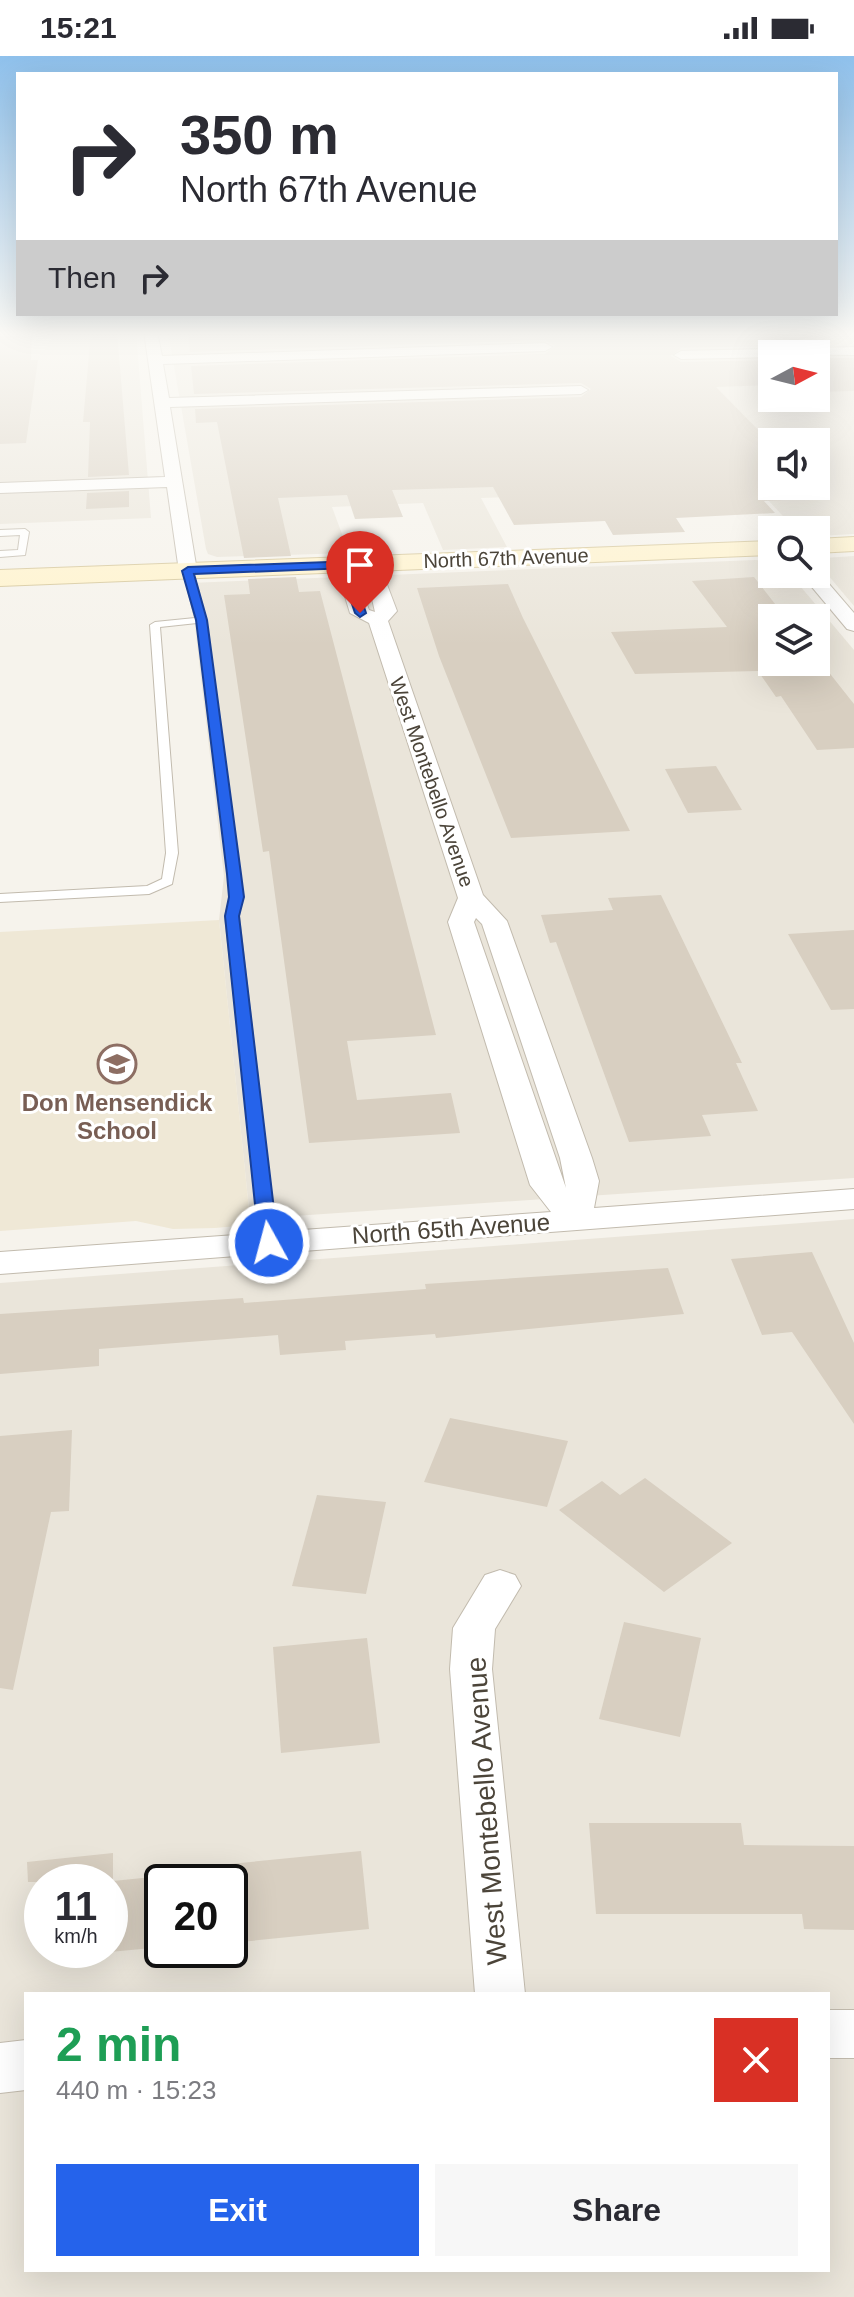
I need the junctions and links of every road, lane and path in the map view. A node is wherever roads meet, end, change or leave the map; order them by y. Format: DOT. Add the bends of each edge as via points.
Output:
graph roads {
  1 [pos="167,437"];
  2 [pos="174,482"];
  3 [pos="0,488"];
  4 [pos="0,533"];
  5 [pos="854,544"];
  6 [pos="830,545"];
  7 [pos="758,549"];
  8 [pos="0,554"];
  9 [pos="356,564"];
  10 [pos="188,571"];
  11 [pos="0,578"];
  12 [pos="822,588"];
  13 [pos="201,620"];
  14 [pos="854,625"];
  15 [pos="0,898"];
  16 [pos="854,1199"];
  17 [pos="576,1220"];
  18 [pos="269,1243"];
  19 [pos="0,1263"];
  20 [pos="500,1586"];
  21 [pos="500,1992"];
  22 [pos="830,2034"];
  23 [pos="854,2034"];
  24 [pos="24,2065"];
  25 [pos="0,2068"];
  1 -- 2 [label="street"];
  2 -- 3 [label="street"];
  2 -- 10 [label="street"];
  4 -- 8 [label="lane" via="25,532 22,553"];
  5 -- 6 [label="main road"];
  7 -- 9 [label="main road, North 67th Avenue"];
  9 -- 10 [label="main road, North 67th Avenue"];
  9 -- 17 [label="street, West Montebello Avenue" via="349,580 360,613 378,620 471,898 461,922 546,1185"];
  10 -- 11 [label="main road, North 67th Avenue"];
  10 -- 13 [label="lane"];
  12 -- 14 [label="street"];
  13 -- 15 [label="lane" via="155,625 172,853 168,881 149,890"];
  13 -- 18 [label="lane" via="234,874 232,916"];
  16 -- 17 [label="street, North 65th Avenue"];
  17 -- 18 [label="street, North 65th Avenue"];
  18 -- 19 [label="street, North 65th Avenue"];
  20 -- 21 [label="street, West Montebello Avenue" via="474,1628 471,1669"];
  22 -- 23 [label="street"];
  24 -- 25 [label="street"];
}
